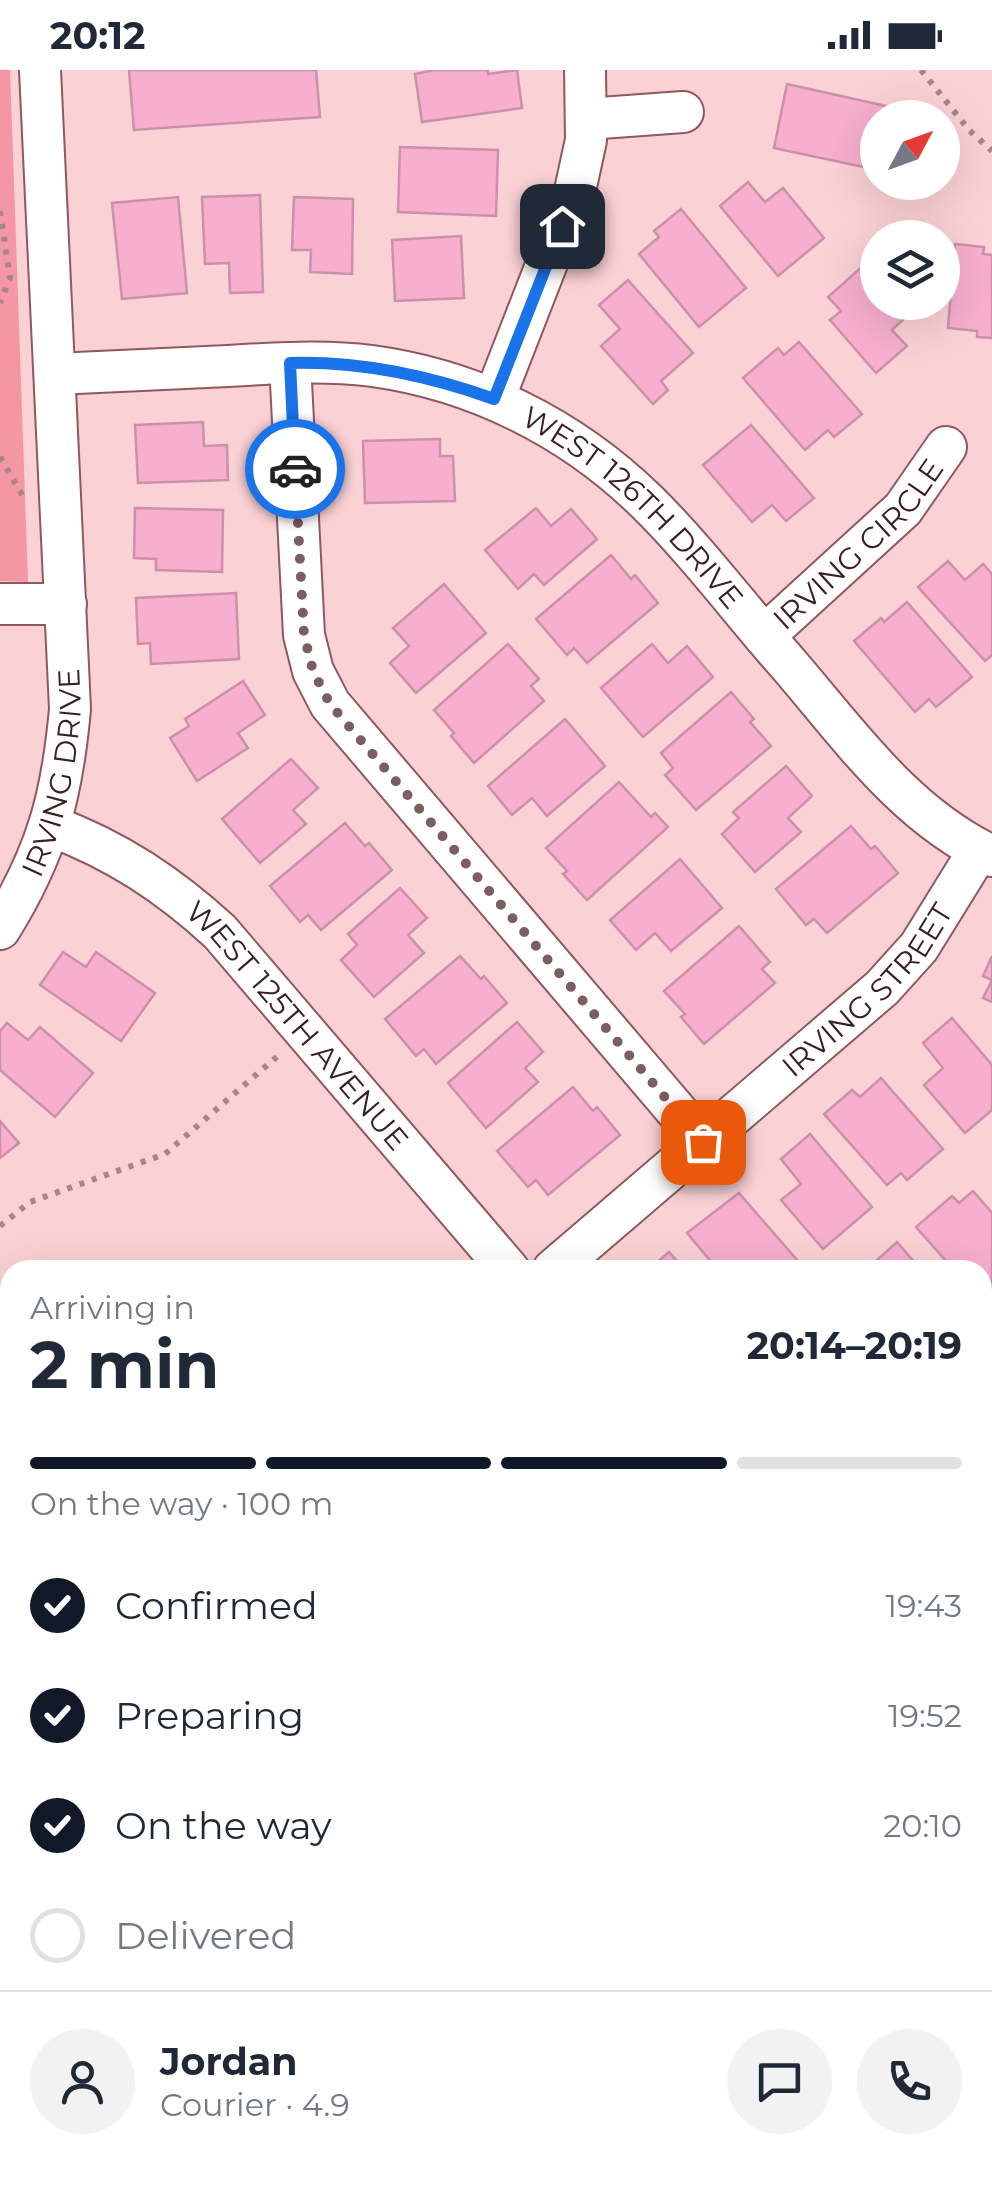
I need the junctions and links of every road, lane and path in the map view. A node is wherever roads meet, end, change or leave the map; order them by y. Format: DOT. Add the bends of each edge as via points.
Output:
graph roads {
  1 [pos="40,70"];
  2 [pos="584,70"];
  3 [pos="921,70"];
  4 [pos="682,112"];
  5 [pos="587,119"];
  6 [pos="992,151"];
  7 [pos="0,211"];
  8 [pos="0,303"];
  9 [pos="290,363"];
  10 [pos="54,374"];
  11 [pos="494,399"];
  12 [pos="946,447"];
  13 [pos="0,457"];
  14 [pos="30,508"];
  15 [pos="0,604"];
  16 [pos="66,604"];
  17 [pos="764,636"];
  18 [pos="51,826"];
  19 [pos="985,853"];
  20 [pos="0,930"];
  21 [pos="306,1032"];
  22 [pos="703,1142"];
  23 [pos="0,1226"];
  24 [pos="500,1260"];
  25 [pos="565,1260"];
  1 -- 10 [label="street, IRVING DRIVE"];
  2 -- 5 [label="street"];
  3 -- 6 [label="path"];
  4 -- 5 [label="street"];
  5 -- 11 [label="street" via="575,192"];
  7 -- 8 [label="path" via="10,278"];
  9 -- 10 [label="street, WEST 126TH DRIVE"];
  9 -- 11 [label="street, WEST 126TH DRIVE" via="372,366"];
  9 -- 22 [label="street" via="304,635 313,671 343,719"];
  10 -- 16 [label="street, IRVING DRIVE"];
  11 -- 17 [label="street, WEST 126TH DRIVE" via="598,458 647,502"];
  12 -- 17 [label="street, IRVING CIRCLE" via="903,509"];
  13 -- 14 [label="path"];
  15 -- 16 [label="street"];
  16 -- 18 [label="street, IRVING DRIVE" via="70,709"];
  17 -- 19 [label="street, WEST 126TH DRIVE" via="889,782"];
  18 -- 20 [label="street, IRVING DRIVE"];
  18 -- 21 [label="street, WEST 125TH AVENUE" via="128,860 179,894"];
  19 -- 22 [label="street, IRVING STREET" via="919,948 882,988"];
  21 -- 23 [label="path" via="164,1154 30,1202"];
  21 -- 24 [label="street, WEST 125TH AVENUE"];
  22 -- 25 [label="street, IRVING STREET"];
}
